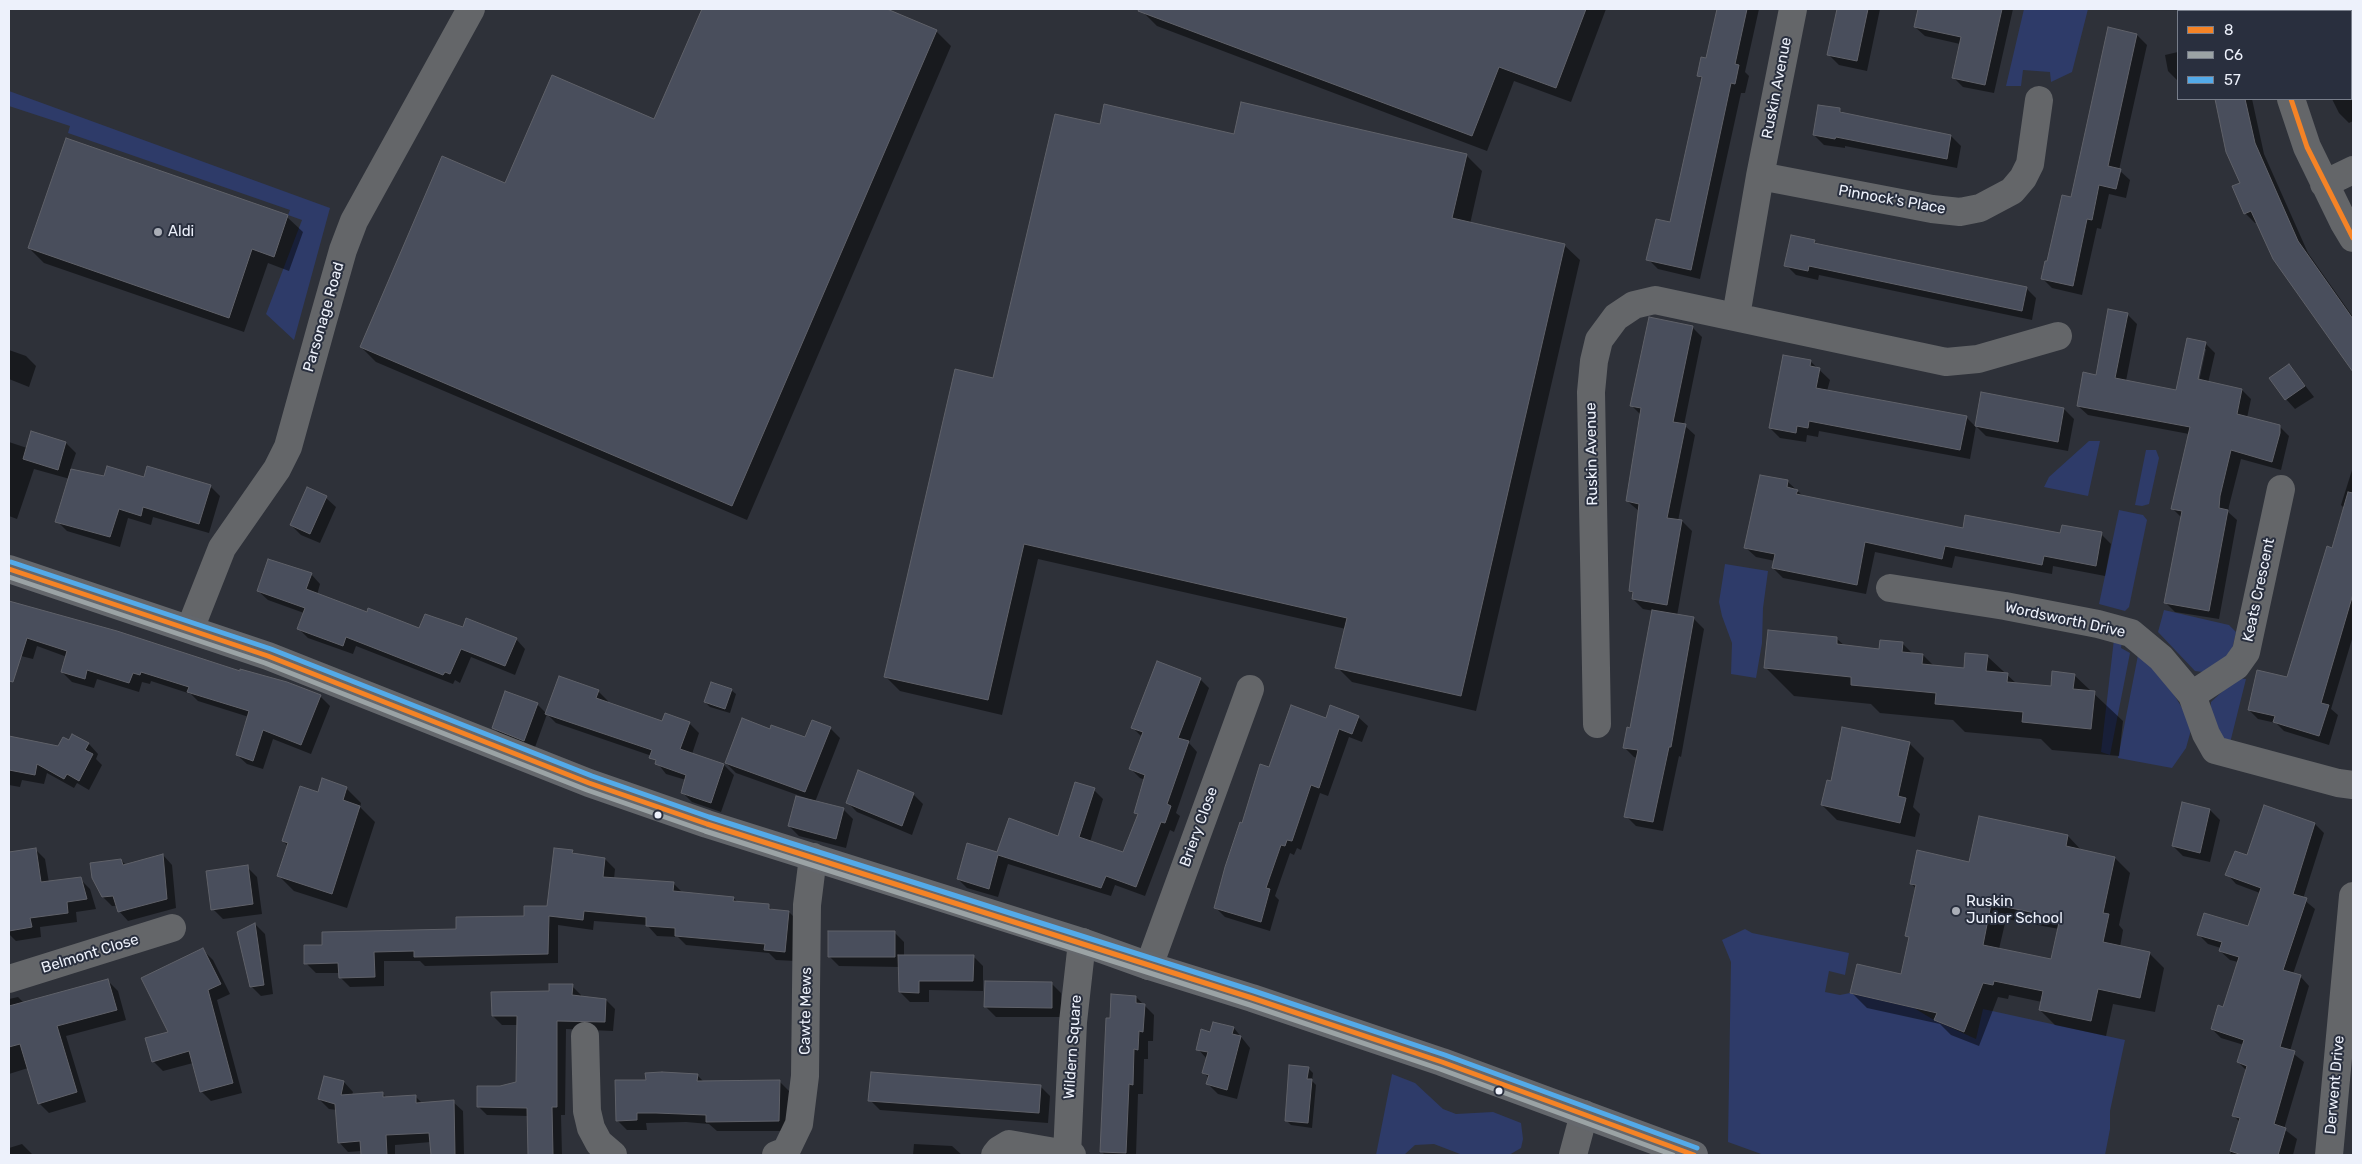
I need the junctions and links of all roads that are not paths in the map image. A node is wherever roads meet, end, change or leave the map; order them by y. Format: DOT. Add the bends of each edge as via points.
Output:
graph roads {
  1 [pos="471,9"];
  2 [pos="1793,9"];
  3 [pos="2039,100"];
  4 [pos="2291,100"];
  5 [pos="2353,170"];
  6 [pos="1760,176"];
  7 [pos="2324,184"];
  8 [pos="2353,238"];
  9 [pos="1736,316"];
  10 [pos="2058,336"];
  11 [pos="2282,489"];
  12 [pos="9,569"];
  13 [pos="1890,588"];
  14 [pos="190,629"];
  15 [pos="1250,689"];
  16 [pos="2192,695"];
  17 [pos="1597,724"];
  18 [pos="2353,785"];
  19 [pos="813,856"];
  20 [pos="2352,912"];
  21 [pos="172,928"];
  22 [pos="1082,942"];
  23 [pos="1148,966"];
  24 [pos="9,979"];
  25 [pos="585,1036"];
  26 [pos="1584,1114"];
  27 [pos="1068,1154"];
  28 [pos="614,1155"];
  29 [pos="776,1155"];
  30 [pos="995,1155"];
  31 [pos="1573,1155"];
  32 [pos="1694,1155"];
  33 [pos="2328,1155"];
  1 -- 14 [label="street, Parsonage Road" via="354,221 340,260 288,447 222,548"];
  2 -- 6 [label="street, Ruskin Avenue"];
  3 -- 6 [label="street, Pinnock's Place" via="2030,164 2023,178 2012,191 1980,208 1960,212 1932,209"];
  4 -- 7 [label="street"];
  5 -- 7 [label="street"];
  6 -- 9 [label="street, Ruskin Avenue"];
  7 -- 8 [label="street"];
  9 -- 10 [label="street, Ruskin Avenue" via="1946,362 1978,359"];
  9 -- 17 [label="street, Ruskin Avenue" via="1655,300 1645,301 1616,317 1599,340 1591,392"];
  11 -- 16 [label="street, Keats Crescent" via="2246,652 2236,666"];
  12 -- 14 [label="main road"];
  13 -- 16 [label="street, Wordsworth Drive" via="2005,606 2131,633 2161,658"];
  14 -- 19 [label="main road" via="268,656 589,783"];
  15 -- 23 [label="street, Briery Close"];
  16 -- 18 [label="street, Wordsworth Drive" via="2215,750"];
  19 -- 22 [label="main road"];
  19 -- 29 [label="street, Cawte Mews" via="807,906 805,1076 799,1124 786,1151"];
  20 -- 33 [label="street, Derwent Drive"];
  21 -- 24 [label="street, Belmont Close"];
  22 -- 23 [label="main road"];
  22 -- 27 [label="street, Wildern Square" via="1073,1022"];
  23 -- 26 [label="main road" via="1432,1059"];
  25 -- 28 [label="street" via="590,1128 599,1143"];
  26 -- 31 [label="street"];
  26 -- 32 [label="main road"];
  27 -- 30 [label="street, Wildern Square" via="1010,1144"];
}
